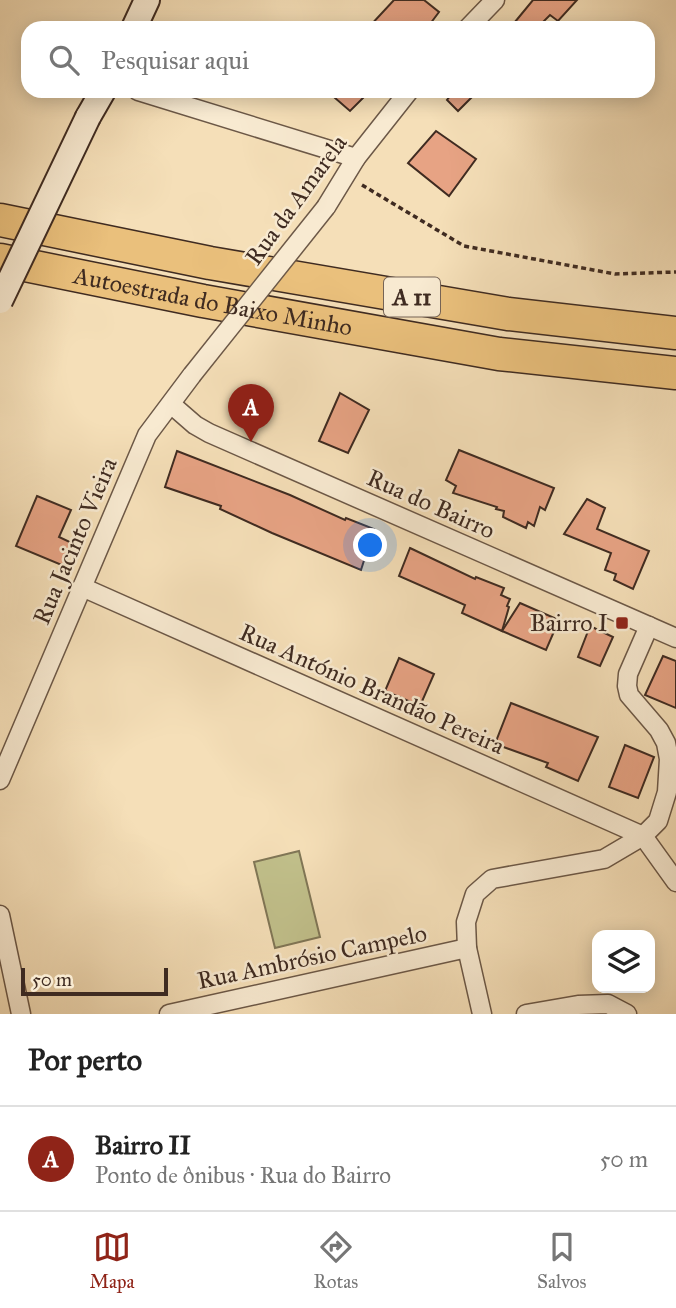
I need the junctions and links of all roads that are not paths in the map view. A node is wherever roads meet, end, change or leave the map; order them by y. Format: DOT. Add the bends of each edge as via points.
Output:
graph roads {
  1 [pos="147,0"];
  2 [pos="495,0"];
  3 [pos="137,21"];
  4 [pos="475,21"];
  5 [pos="99,98"];
  6 [pos="161,98"];
  7 [pos="403,98"];
  8 [pos="356,158"];
  9 [pos="0,220"];
  10 [pos="0,260"];
  11 [pos="0,301"];
  12 [pos="676,333"];
  13 [pos="676,373"];
  14 [pos="172,405"];
  15 [pos="82,587"];
  16 [pos="649,626"];
  17 [pos="676,638"];
  18 [pos="0,780"];
  19 [pos="643,836"];
  20 [pos="676,883"];
  21 [pos="0,915"];
  22 [pos="467,948"];
  23 [pos="21,1014"];
  24 [pos="169,1014"];
  25 [pos="482,1014"];
  26 [pos="526,1014"];
  27 [pos="627,1014"];
  1 -- 3 [label="street"];
  2 -- 4 [label="street"];
  5 -- 11 [label="street, bridge"];
  6 -- 8 [label="street"];
  7 -- 8 [label="street, Rua da Amarela"];
  8 -- 14 [label="street, Rua da Amarela, bridge" via="326,206"];
  9 -- 12 [label="highway, Autoestrada do Baixo Minho / A 11" via="494,312"];
  10 -- 13 [label="highway, Autoestrada do Baixo Minho / A 11" via="203,302 499,354"];
  14 -- 15 [label="street, Rua Jacinto Vieira" via="147,435"];
  14 -- 16 [label="street, Rua do Bairro" via="209,433"];
  15 -- 18 [label="street, Rua Jacinto Vieira"];
  15 -- 19 [label="street, Rua António Brandão Pereira"];
  16 -- 17 [label="street, Rua do Bairro"];
  16 -- 19 [label="street" via="627,686 629,695 659,730 669,759 663,808"];
  19 -- 20 [label="street"];
  19 -- 22 [label="street" via="604,859 492,879 475,894 466,922"];
  21 -- 23 [label="street"];
  22 -- 24 [label="street, Rua Ambrósio Campelo"];
  22 -- 25 [label="street"];
  26 -- 27 [label="street" via="608,1004"];
}
